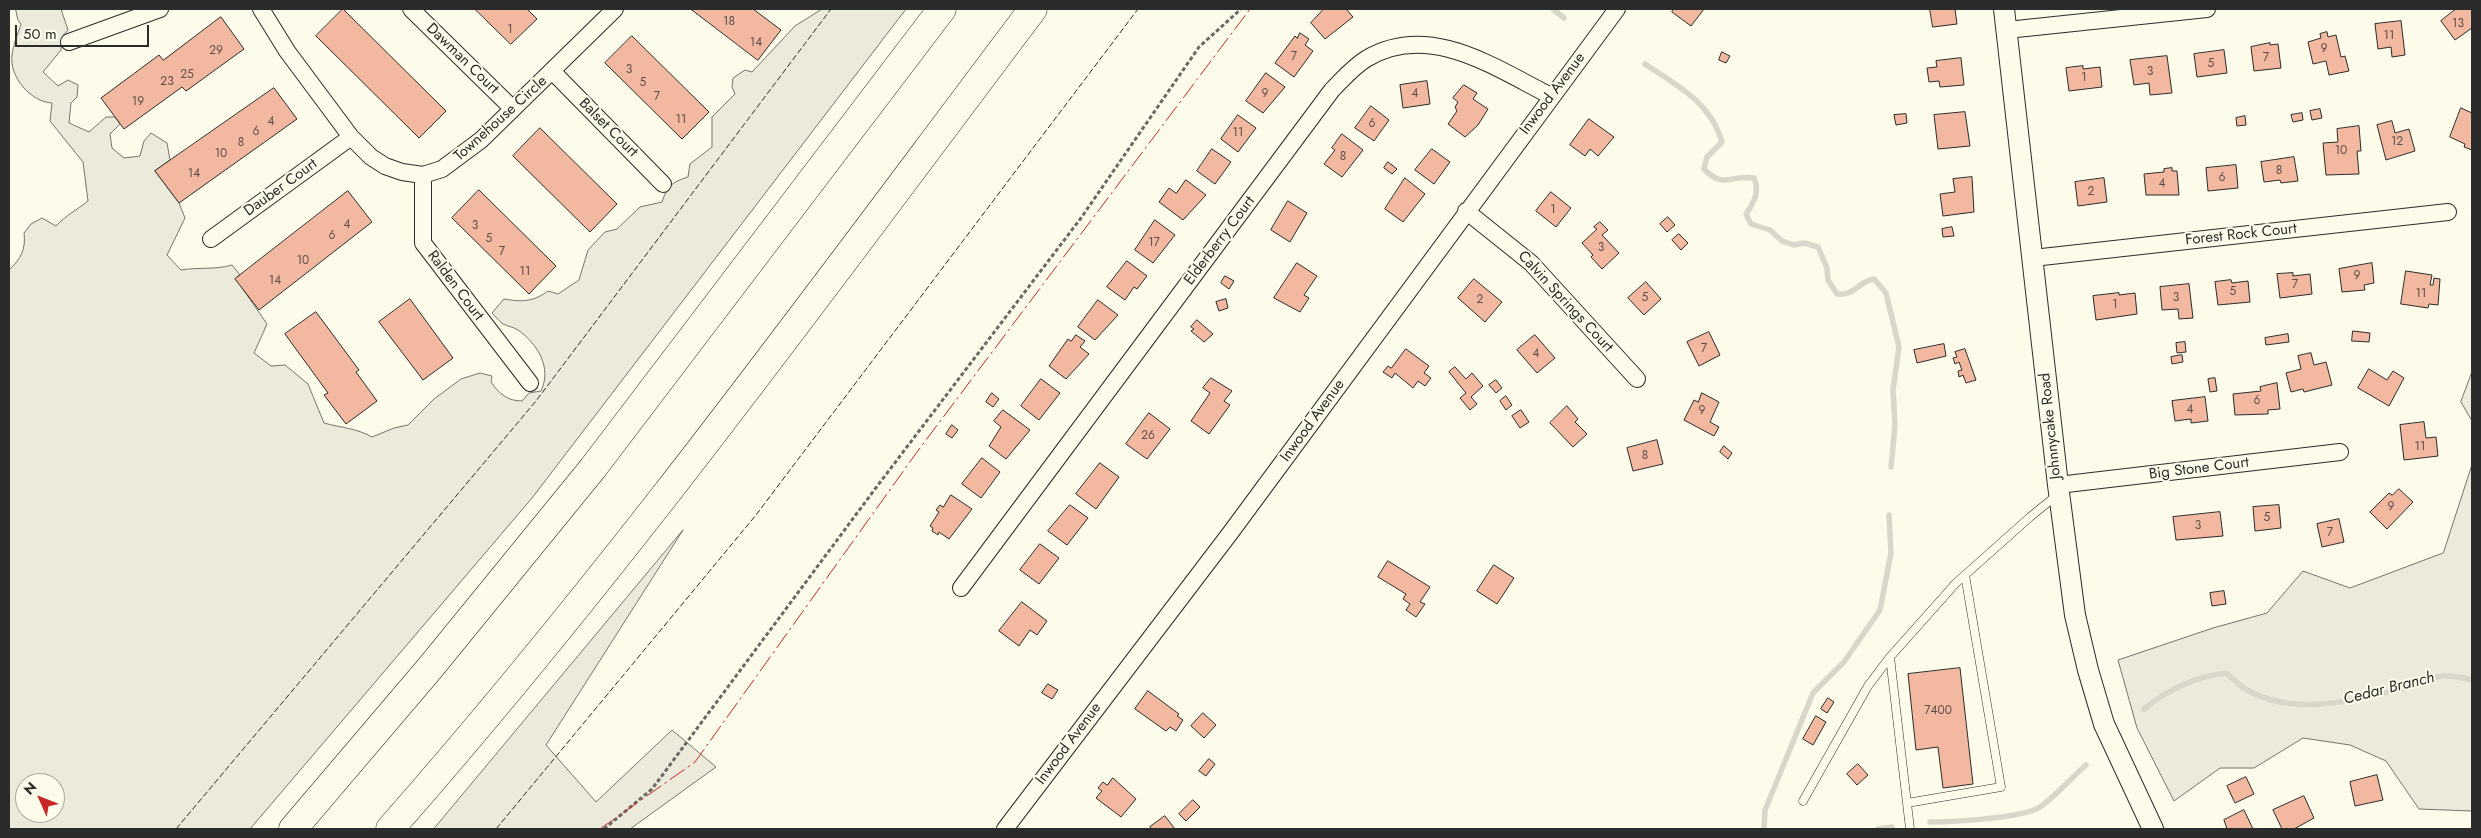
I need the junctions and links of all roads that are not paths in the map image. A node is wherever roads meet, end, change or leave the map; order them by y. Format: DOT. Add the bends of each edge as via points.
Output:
graph roads {
  1 [pos="160,9"];
  2 [pos="261,9"];
  3 [pos="411,9"];
  4 [pos="615,9"];
  5 [pos="942,9"];
  6 [pos="1033,9"];
  7 [pos="1617,9"];
  8 [pos="2004,9"];
  9 [pos="2207,9"];
  10 [pos="2007,30"];
  11 [pos="69,42"];
  12 [pos="552,72"];
  13 [pos="1551,96"];
  14 [pos="513,110"];
  15 [pos="351,137"];
  16 [pos="423,175"];
  17 [pos="663,184"];
  18 [pos="1466,211"];
  19 [pos="2448,212"];
  20 [pos="211,239"];
  21 [pos="2033,258"];
  22 [pos="1637,379"];
  23 [pos="530,383"];
  24 [pos="2340,452"];
  25 [pos="2058,490"];
  26 [pos="1965,575"];
  27 [pos="961,588"];
  28 [pos="1890,658"];
  29 [pos="1803,801"];
  30 [pos="1907,803"];
  31 [pos="292,829"];
  32 [pos="390,829"];
  33 [pos="1005,829"];
  34 [pos="1910,829"];
  35 [pos="2153,829"];
  1 -- 11 [label="street"];
  2 -- 15 [label="street" via="287,51"];
  3 -- 14 [label="street, Dawman Court"];
  4 -- 12 [label="street, Townehouse Circle"];
  5 -- 31 [label="highway" via="593,468 436,661"];
  6 -- 32 [label="highway" via="645,521"];
  7 -- 13 [label="street, Inwood Avenue"];
  8 -- 10 [label="street, Johnnycake Road"];
  9 -- 10 [label="street"];
  10 -- 21 [label="street, Johnnycake Road"];
  12 -- 14 [label="street, Townehouse Circle"];
  12 -- 17 [label="street, Balset Court"];
  13 -- 18 [label="street, Inwood Avenue"];
  13 -- 27 [label="street, Elderberry Court" via="1452,48 1429,45 1383,50 1349,72 1332,90"];
  14 -- 16 [label="street, Townehouse Circle" via="463,156 442,169"];
  15 -- 16 [label="street" via="385,166"];
  15 -- 20 [label="street, Dauber Court"];
  16 -- 23 [label="street, Ralden Court" via="422,243"];
  18 -- 22 [label="street, Calvin Springs Court" via="1531,263"];
  18 -- 33 [label="street, Inwood Avenue" via="1231,532"];
  19 -- 21 [label="street, Forest Rock Court"];
  21 -- 25 [label="street, Johnnycake Road"];
  24 -- 25 [label="street, Big Stone Court"];
  25 -- 26 [label="lane"];
  25 -- 35 [label="street, Johnnycake Road" via="2075,615 2088,670 2104,724"];
  26 -- 28 [label="lane" via="1929,611"];
  26 -- 30 [label="lane" via="2001,787"];
  28 -- 29 [label="lane" via="1868,686"];
  28 -- 30 [label="lane"];
  30 -- 34 [label="lane"];
}
